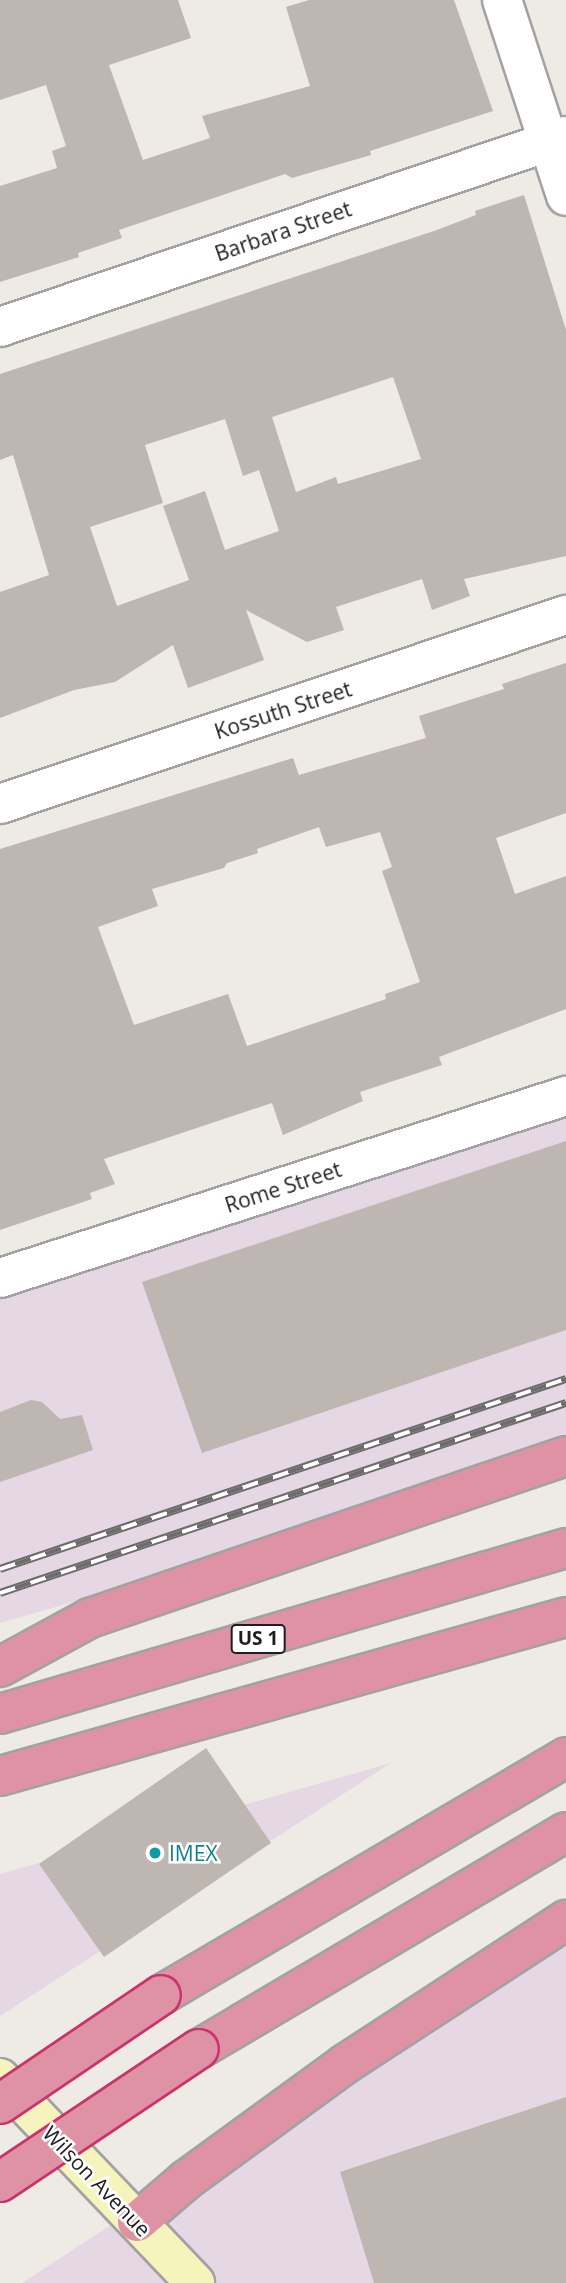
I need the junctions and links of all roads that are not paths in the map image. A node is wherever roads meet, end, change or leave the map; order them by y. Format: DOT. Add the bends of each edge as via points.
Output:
graph roads {
  1 [pos="502,0"];
  2 [pos="557,139"];
  3 [pos="566,196"];
  4 [pos="0,327"];
  5 [pos="566,615"];
  6 [pos="0,804"];
  7 [pos="566,1096"];
  8 [pos="0,1278"];
  9 [pos="566,1456"];
  10 [pos="566,1548"];
  11 [pos="566,1617"];
  12 [pos="0,1667"];
  13 [pos="0,1714"];
  14 [pos="566,1757"];
  15 [pos="0,1776"];
  16 [pos="566,1832"];
  17 [pos="566,1920"];
  18 [pos="3,2090"];
  19 [pos="0,2182"];
  20 [pos="137,2222"];
  21 [pos="195,2283"];
  1 -- 2 [label="street"];
  2 -- 3 [label="street"];
  2 -- 4 [label="street, Barbara Street"];
  5 -- 6 [label="street, Kossuth Street"];
  7 -- 8 [label="street, Rome Street"];
  9 -- 12 [label="highway" via="90,1618"];
  10 -- 13 [label="highway, US 1"];
  11 -- 15 [label="highway"];
  14 -- 18 [label="highway, bridge"];
  16 -- 19 [label="highway, bridge" via="199,2049"];
  17 -- 20 [label="highway" via="345,2064 196,2172"];
  18 -- 20 [label="main road, Wilson Avenue"];
  20 -- 21 [label="main road, Wilson Avenue"];
}
